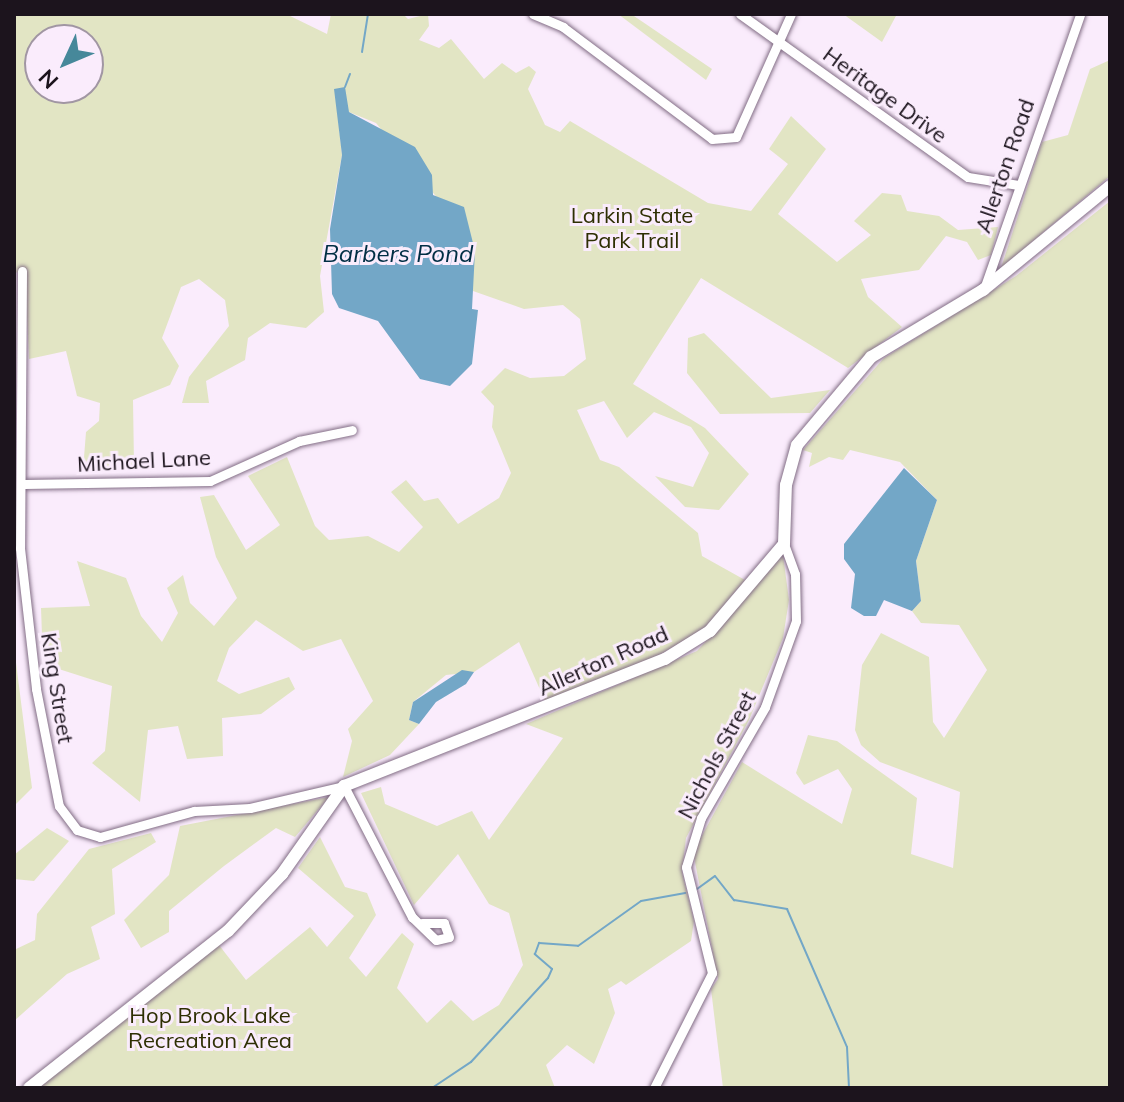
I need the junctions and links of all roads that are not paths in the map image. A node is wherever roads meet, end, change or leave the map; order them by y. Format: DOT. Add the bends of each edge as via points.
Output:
graph roads {
  1 [pos="533,14"];
  2 [pos="740,14"];
  3 [pos="791,14"];
  4 [pos="1080,14"];
  5 [pos="782,43"];
  6 [pos="1018,185"];
  7 [pos="1110,186"];
  8 [pos="22,271"];
  9 [pos="983,290"];
  10 [pos="352,430"];
  11 [pos="24,484"];
  12 [pos="784,544"];
  13 [pos="344,786"];
  14 [pos="422,923"];
  15 [pos="29,1088"];
  16 [pos="654,1088"];
  1 -- 5 [label="street" via="563,27 712,139 736,137"];
  2 -- 5 [label="street, Heritage Drive"];
  3 -- 5 [label="street"];
  4 -- 6 [label="street, Allerton Road"];
  5 -- 6 [label="street, Heritage Drive" via="968,177"];
  6 -- 9 [label="street, Allerton Road"];
  7 -- 9 [label="street"];
  8 -- 11 [label="street, King Street"];
  9 -- 12 [label="street" via="871,357 797,445 786,485"];
  10 -- 11 [label="street, Michael Lane" via="299,441 210,481"];
  11 -- 13 [label="street, King Street" via="20,548 36,689 59,806 77,830 100,837 194,811 250,808"];
  12 -- 13 [label="street, Allerton Road" via="710,631 665,659"];
  12 -- 16 [label="street, Nichols Street" via="795,574 796,621 765,707 701,818 686,867 712,961 709,983"];
  13 -- 14 [label="street" via="380,861"];
  13 -- 15 [label="street" via="282,874 228,931"];
}
